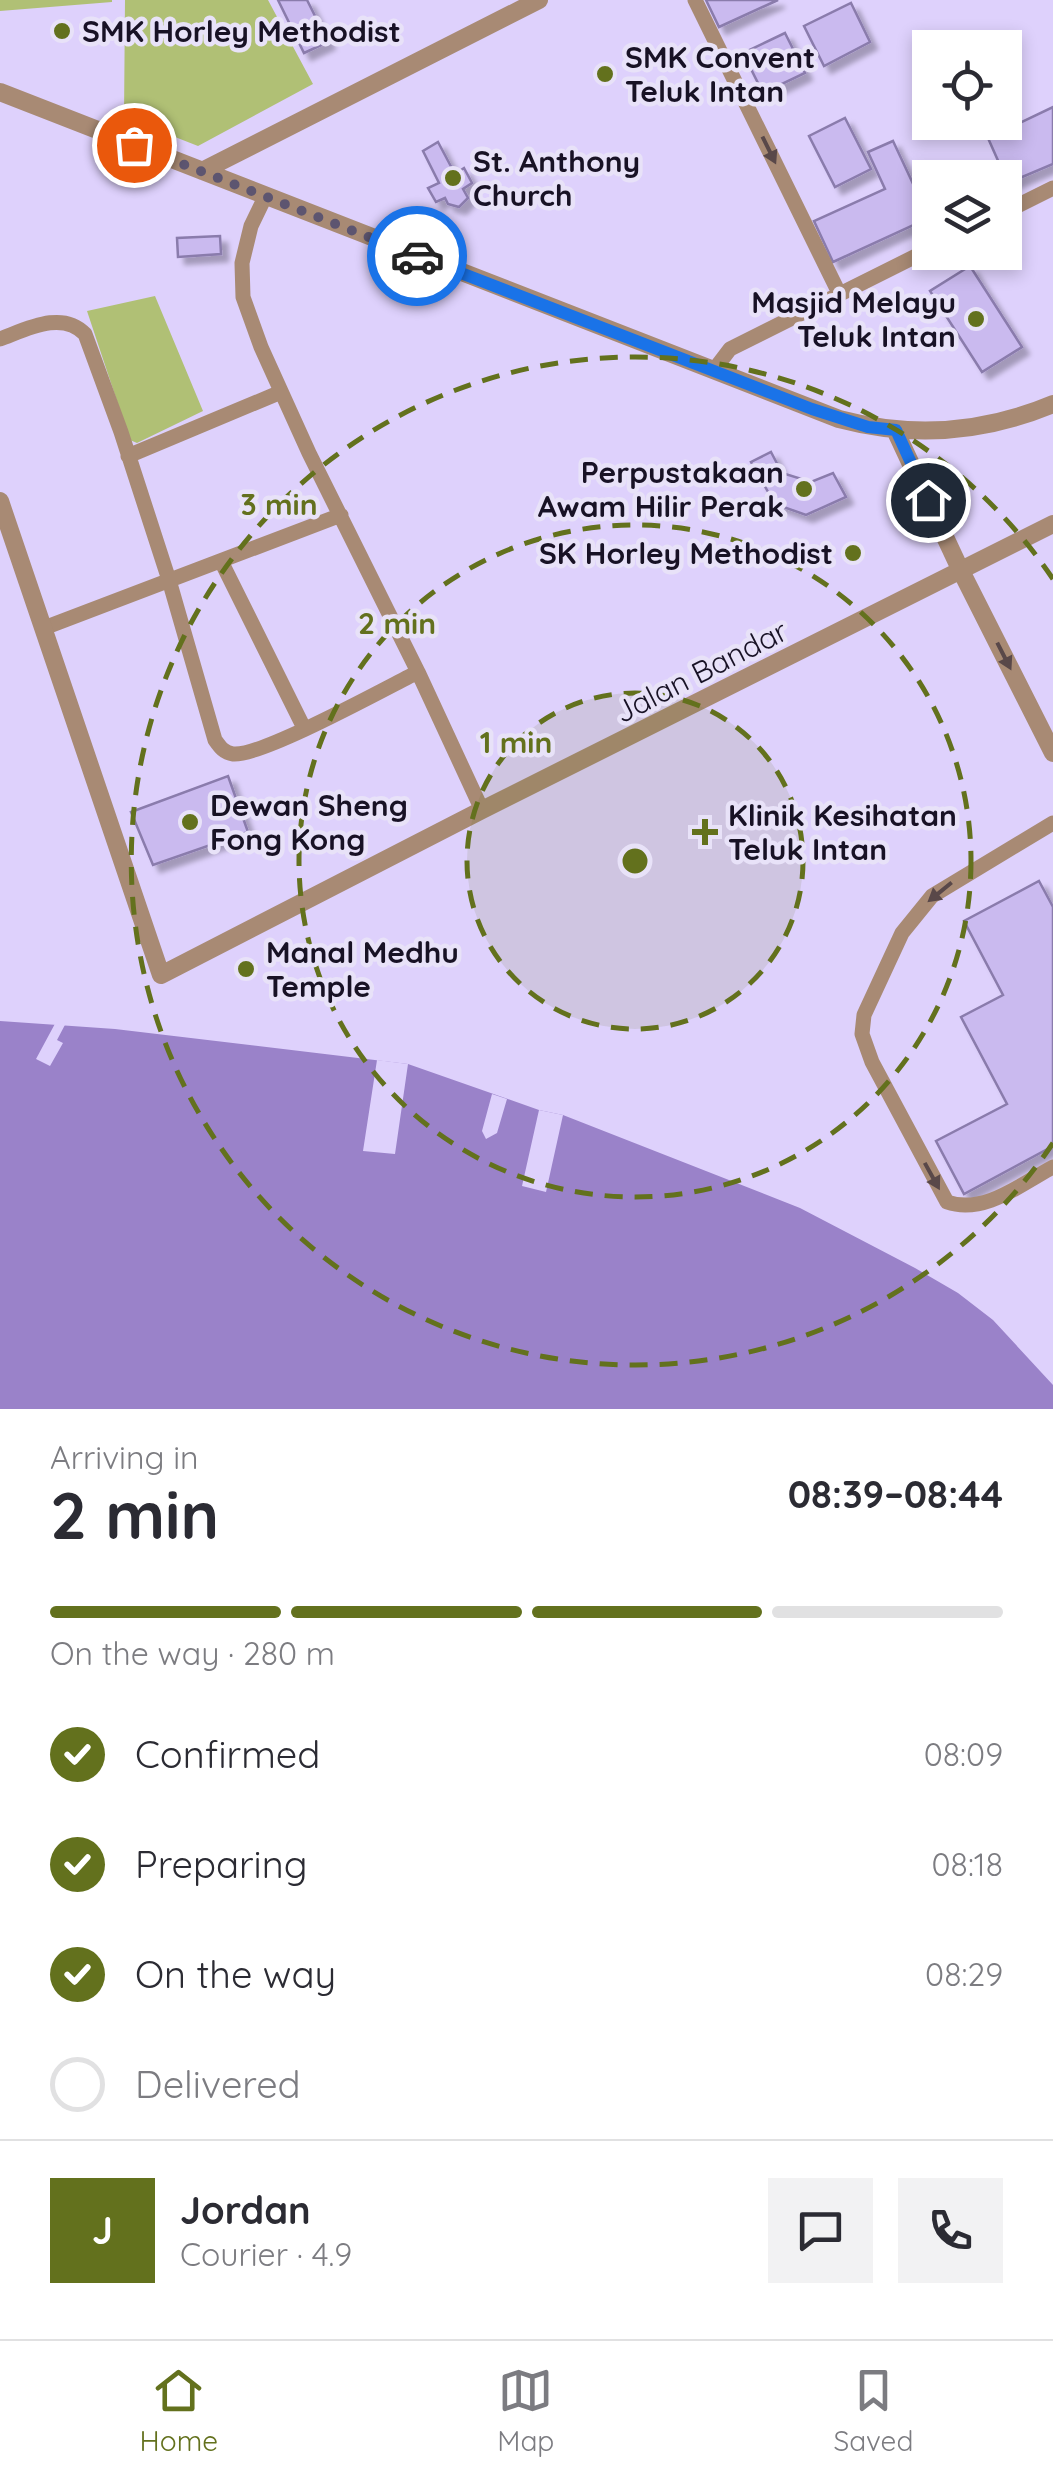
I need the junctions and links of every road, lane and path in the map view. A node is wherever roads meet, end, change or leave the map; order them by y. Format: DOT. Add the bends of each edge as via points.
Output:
graph roads {
  1 [pos="540,0"];
  2 [pos="695,0"];
  3 [pos="0,92"];
  4 [pos="202,171"];
  5 [pos="1053,188"];
  6 [pos="264,197"];
  7 [pos="1022,204"];
  8 [pos="912,258"];
  9 [pos="839,293"];
  10 [pos="0,339"];
  11 [pos="714,370"];
  12 [pos="282,392"];
  13 [pos="1053,404"];
  14 [pos="896,430"];
  15 [pos="128,456"];
  16 [pos="0,500"];
  17 [pos="341,515"];
  18 [pos="1053,524"];
  19 [pos="221,561"];
  20 [pos="960,569"];
  21 [pos="169,580"];
  22 [pos="44,628"];
  23 [pos="418,672"];
  24 [pos="304,728"];
  25 [pos="1053,752"];
  26 [pos="482,810"];
  27 [pos="1052,826"];
  28 [pos="1053,1166"];
  1 -- 4 [label="street"];
  2 -- 9 [label="street, one-way"];
  3 -- 4 [label="street"];
  4 -- 6 [label="street"];
  5 -- 7 [label="street"];
  6 -- 11 [label="street"];
  6 -- 12 [label="street" via="244,252 243,297"];
  8 -- 9 [label="street"];
  9 -- 11 [label="street" via="730,349"];
  10 -- 15 [label="street" via="63,321 76,325 92,348"];
  11 -- 14 [label="street" via="839,419"];
  12 -- 15 [label="street"];
  12 -- 17 [label="street"];
  13 -- 14 [label="street" via="972,427"];
  14 -- 20 [label="street"];
  15 -- 21 [label="street"];
  16 -- 22 [label="street"];
  17 -- 19 [label="street"];
  17 -- 23 [label="street"];
  18 -- 20 [label="street, Jalan Bandar"];
  19 -- 21 [label="street"];
  19 -- 24 [label="street"];
  20 -- 25 [label="street, one-way"];
  20 -- 26 [label="street, Jalan Bandar"];
  21 -- 22 [label="street"];
  21 -- 24 [label="street" via="223,750 250,752"];
  22 -- 26 [label="street, Jalan Bandar" via="160,976"];
  23 -- 24 [label="street"];
  23 -- 26 [label="street"];
  27 -- 28 [label="street, one-way" via="932,896 890,956 862,1034 947,1202 981,1205"];
}
